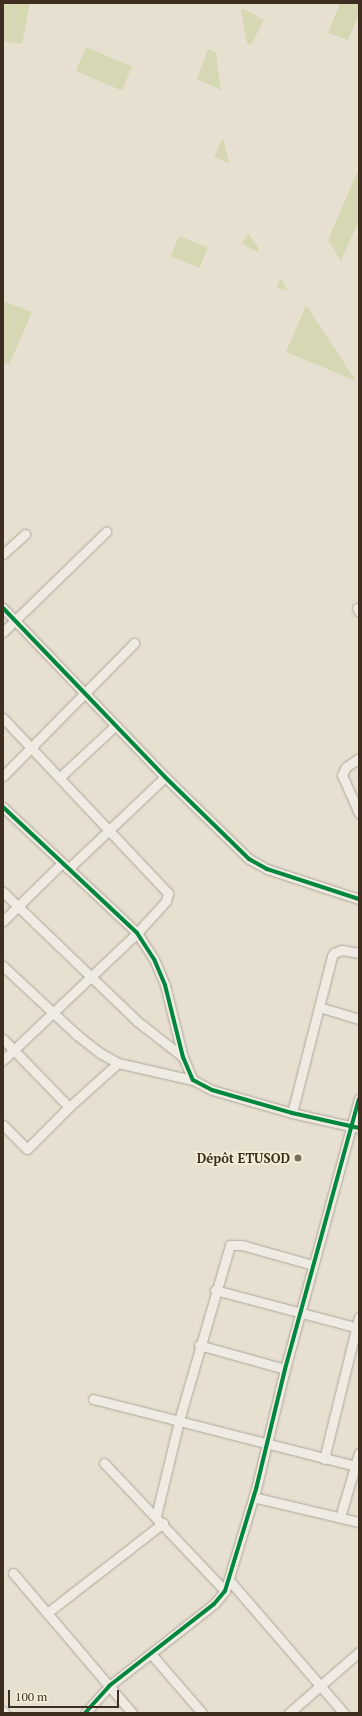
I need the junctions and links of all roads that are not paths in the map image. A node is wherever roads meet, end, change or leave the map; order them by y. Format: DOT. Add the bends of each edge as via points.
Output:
graph roads {
  1 [pos="106,532"];
  2 [pos="25,534"];
  3 [pos="3,554"];
  4 [pos="3,608"];
  5 [pos="15,620"];
  6 [pos="3,632"];
  7 [pos="134,643"];
  8 [pos="84,692"];
  9 [pos="3,718"];
  10 [pos="116,725"];
  11 [pos="30,746"];
  12 [pos="359,758"];
  13 [pos="3,776"];
  14 [pos="60,777"];
  15 [pos="165,777"];
  16 [pos="3,807"];
  17 [pos="359,813"];
  18 [pos="109,830"];
  19 [pos="65,866"];
  20 [pos="3,892"];
  21 [pos="359,899"];
  22 [pos="17,907"];
  23 [pos="3,921"];
  24 [pos="137,933"];
  25 [pos="359,953"];
  26 [pos="3,966"];
  27 [pos="92,976"];
  28 [pos="319,1007"];
  29 [pos="54,1011"];
  30 [pos="359,1019"];
  31 [pos="3,1039"];
  32 [pos="14,1049"];
  33 [pos="183,1057"];
  34 [pos="3,1060"];
  35 [pos="118,1063"];
  36 [pos="193,1080"];
  37 [pos="359,1099"];
  38 [pos="69,1107"];
  39 [pos="292,1113"];
  40 [pos="3,1125"];
  41 [pos="355,1127"];
  42 [pos="314,1265"];
  43 [pos="215,1290"];
  44 [pos="301,1313"];
  45 [pos="359,1317"];
  46 [pos="357,1328"];
  47 [pos="199,1345"];
  48 [pos="285,1369"];
  49 [pos="93,1399"];
  50 [pos="179,1421"];
  51 [pos="266,1446"];
  52 [pos="359,1453"];
  53 [pos="324,1460"];
  54 [pos="104,1463"];
  55 [pos="357,1467"];
  56 [pos="253,1497"];
  57 [pos="156,1516"];
  58 [pos="340,1517"];
  59 [pos="359,1522"];
  60 [pos="163,1523"];
  61 [pos="13,1574"];
  62 [pos="229,1580"];
  63 [pos="225,1591"];
  64 [pos="47,1613"];
  65 [pos="359,1652"];
  66 [pos="152,1655"];
  67 [pos="321,1685"];
  68 [pos="109,1686"];
  69 [pos="3,1711"];
  70 [pos="5,1713"];
  71 [pos="85,1713"];
  72 [pos="132,1713"];
  73 [pos="202,1713"];
  74 [pos="290,1713"];
  75 [pos="344,1713"];
  1 -- 5 [label="street"];
  2 -- 3 [label="street"];
  4 -- 5 [label="street"];
  5 -- 6 [label="street"];
  5 -- 8 [label="street"];
  7 -- 8 [label="street"];
  8 -- 10 [label="street"];
  8 -- 11 [label="street"];
  9 -- 11 [label="street"];
  10 -- 14 [label="street"];
  10 -- 15 [label="street"];
  11 -- 13 [label="street"];
  11 -- 14 [label="street"];
  12 -- 17 [label="street" via="346,767 342,775"];
  14 -- 18 [label="street"];
  15 -- 18 [label="street"];
  15 -- 21 [label="street" via="249,860 267,869"];
  16 -- 19 [label="street"];
  18 -- 19 [label="street"];
  18 -- 24 [label="street" via="168,894 166,902"];
  19 -- 22 [label="street"];
  19 -- 24 [label="street"];
  20 -- 22 [label="street"];
  22 -- 23 [label="street"];
  22 -- 27 [label="street"];
  24 -- 27 [label="street"];
  24 -- 33 [label="street" via="154,959 165,985"];
  25 -- 28 [label="street" via="342,950 334,953"];
  26 -- 29 [label="street"];
  27 -- 29 [label="street"];
  27 -- 33 [label="street" via="137,1021"];
  28 -- 30 [label="street"];
  28 -- 39 [label="street"];
  29 -- 32 [label="street"];
  29 -- 35 [label="street" via="88,1044"];
  31 -- 32 [label="street"];
  32 -- 34 [label="street"];
  32 -- 38 [label="street"];
  33 -- 36 [label="street"];
  35 -- 36 [label="street"];
  35 -- 38 [label="street"];
  36 -- 39 [label="street" via="212,1090"];
  37 -- 41 [label="street"];
  38 -- 40 [label="street" via="27,1149"];
  39 -- 41 [label="street"];
  41 -- 42 [label="street"];
  42 -- 43 [label="street" via="232,1244 227,1250"];
  42 -- 44 [label="street"];
  43 -- 44 [label="street"];
  43 -- 47 [label="street"];
  44 -- 46 [label="street"];
  44 -- 48 [label="street"];
  45 -- 46 [label="street"];
  46 -- 53 [label="street"];
  47 -- 48 [label="street"];
  47 -- 50 [label="street"];
  48 -- 51 [label="street"];
  49 -- 50 [label="street"];
  50 -- 51 [label="street"];
  50 -- 57 [label="street"];
  51 -- 53 [label="street"];
  51 -- 56 [label="street"];
  52 -- 55 [label="street"];
  53 -- 55 [label="street"];
  54 -- 57 [label="street"];
  55 -- 58 [label="street"];
  56 -- 58 [label="street"];
  56 -- 62 [label="street"];
  57 -- 60 [label="street"];
  58 -- 59 [label="street"];
  60 -- 63 [label="street"];
  60 -- 64 [label="street"];
  61 -- 64 [label="street"];
  62 -- 63 [label="street"];
  62 -- 67 [label="street"];
  63 -- 66 [label="street" via="214,1604"];
  64 -- 68 [label="street"];
  65 -- 67 [label="street"];
  66 -- 68 [label="street"];
  66 -- 73 [label="street"];
  67 -- 74 [label="street"];
  67 -- 75 [label="street"];
  68 -- 71 [label="street"];
  68 -- 72 [label="street"];
  69 -- 70 [label="street"];
}
